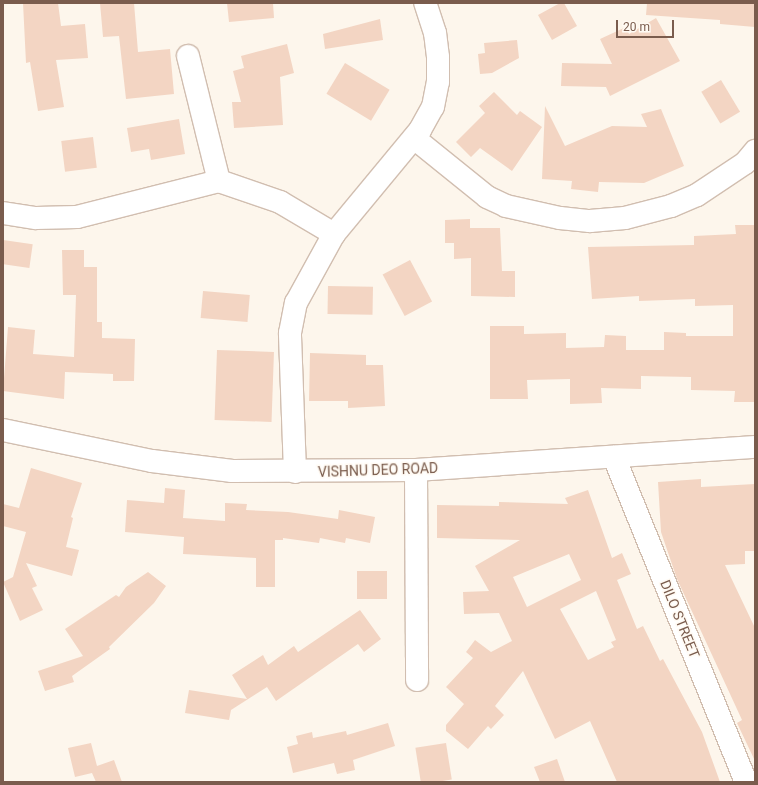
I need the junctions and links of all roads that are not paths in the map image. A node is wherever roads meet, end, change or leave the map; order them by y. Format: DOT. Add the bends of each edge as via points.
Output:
graph roads {
  1 [pos="425,3"];
  2 [pos="188,56"];
  3 [pos="414,138"];
  4 [pos="752,161"];
  5 [pos="220,181"];
  6 [pos="3,213"];
  7 [pos="334,234"];
  8 [pos="3,430"];
  9 [pos="755,447"];
  10 [pos="614,457"];
  11 [pos="416,470"];
  12 [pos="296,472"];
  13 [pos="417,680"];
  14 [pos="746,782"];
  1 -- 3 [label="street" via="435,33 438,82 433,108"];
  2 -- 5 [label="street"];
  3 -- 4 [label="street" via="487,197 506,206 575,220 625,218 671,206 697,195"];
  3 -- 7 [label="street"];
  5 -- 6 [label="street" via="77,217 36,218"];
  5 -- 7 [label="street" via="280,202"];
  7 -- 12 [label="street" via="296,303 290,333"];
  8 -- 12 [label="street, VISHNU DEO ROAD" via="201,468"];
  9 -- 10 [label="street, VISHNU DEO ROAD"];
  10 -- 11 [label="street, VISHNU DEO ROAD"];
  10 -- 14 [label="street, DILO STREET"];
  11 -- 12 [label="street, VISHNU DEO ROAD"];
  11 -- 13 [label="street"];
}
